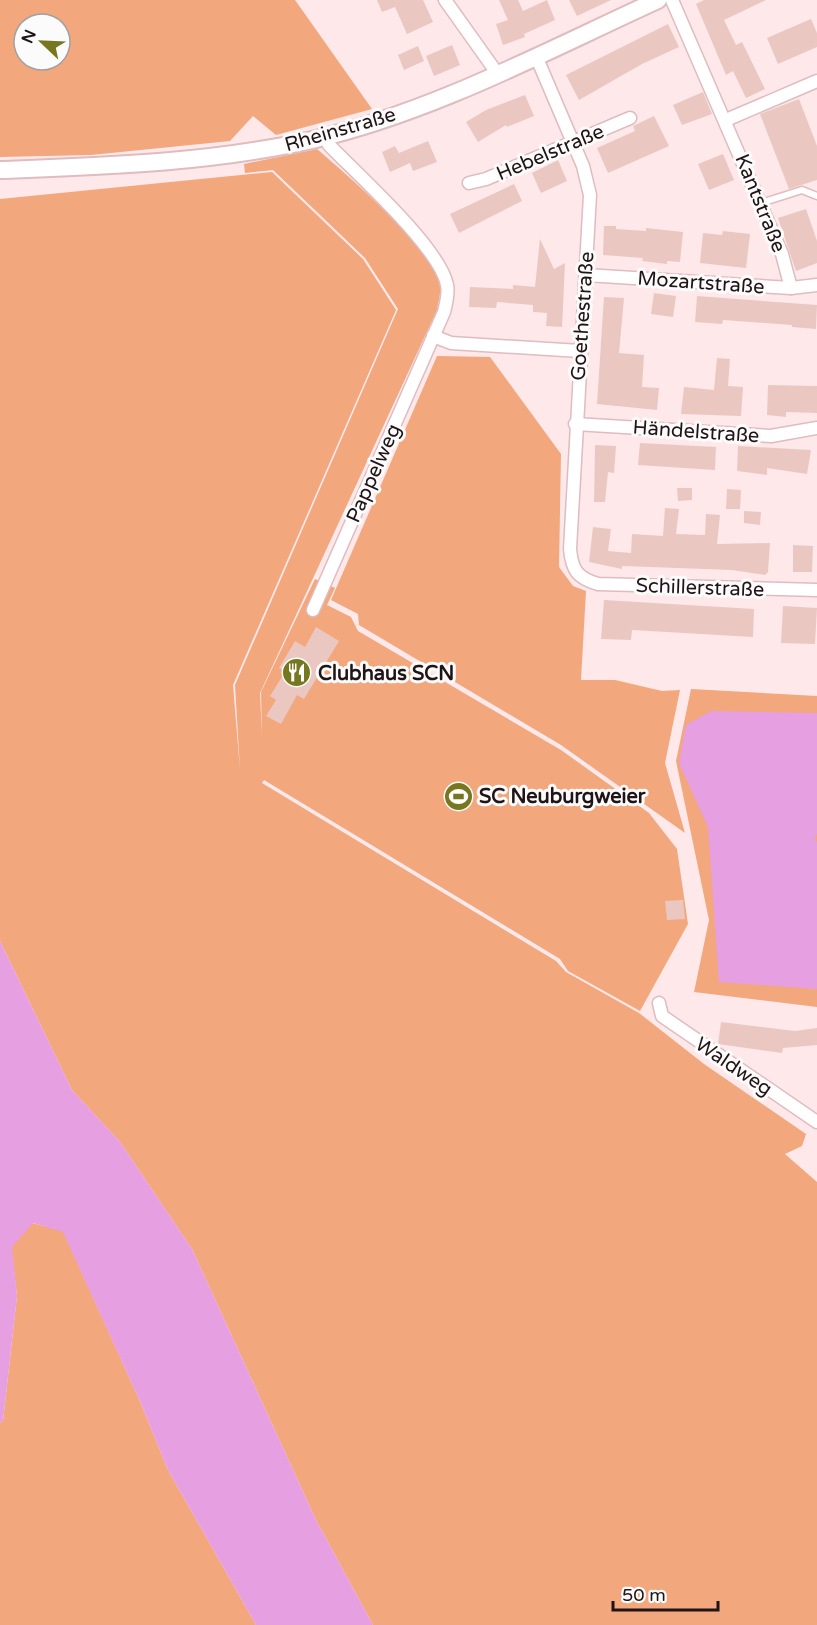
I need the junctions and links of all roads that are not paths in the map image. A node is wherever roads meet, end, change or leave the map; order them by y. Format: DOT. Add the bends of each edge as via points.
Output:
graph roads {
  1 [pos="445,0"];
  2 [pos="658,0"];
  3 [pos="672,0"];
  4 [pos="536,56"];
  5 [pos="497,73"];
  6 [pos="817,81"];
  7 [pos="630,118"];
  8 [pos="726,120"];
  9 [pos="325,136"];
  10 [pos="572,141"];
  11 [pos="0,170"];
  12 [pos="469,183"];
  13 [pos="817,196"];
  14 [pos="761,202"];
  15 [pos="586,275"];
  16 [pos="817,285"];
  17 [pos="791,288"];
  18 [pos="433,336"];
  19 [pos="580,351"];
  20 [pos="575,424"];
  21 [pos="817,428"];
  22 [pos="584,580"];
  23 [pos="817,590"];
  24 [pos="313,610"];
  25 [pos="659,1003"];
  26 [pos="817,1122"];
  1 -- 5 [label="street"];
  2 -- 4 [label="main road, Rheinstraße"];
  3 -- 8 [label="street, Kantstraße"];
  4 -- 5 [label="main road, Rheinstraße"];
  4 -- 10 [label="street, Goethestraße"];
  5 -- 9 [label="main road, Rheinstraße" via="427,103"];
  6 -- 8 [label="street"];
  7 -- 10 [label="street, Hebelstraße"];
  8 -- 14 [label="street, Kantstraße"];
  9 -- 11 [label="main road, Rheinstraße" via="199,159"];
  9 -- 18 [label="street, Pappelweg" via="329,145 426,246 442,269 448,286 444,312"];
  10 -- 12 [label="street, Hebelstraße"];
  10 -- 15 [label="street, Goethestraße" via="590,195"];
  13 -- 14 [label="lane" via="802,190"];
  14 -- 17 [label="street, Kantstraße"];
  15 -- 17 [label="street, Mozartstraße"];
  15 -- 19 [label="street, Goethestraße"];
  16 -- 17 [label="street, Mozartstraße"];
  18 -- 19 [label="street" via="451,343"];
  18 -- 24 [label="street, Pappelweg"];
  19 -- 20 [label="street, Goethestraße"];
  20 -- 21 [label="street, Händelstraße" via="771,436"];
  20 -- 22 [label="street, Goethestraße" via="570,549 572,567"];
  22 -- 23 [label="street, Schillerstraße" via="598,584"];
  25 -- 26 [label="street, Waldweg" via="662,1016"];
}
